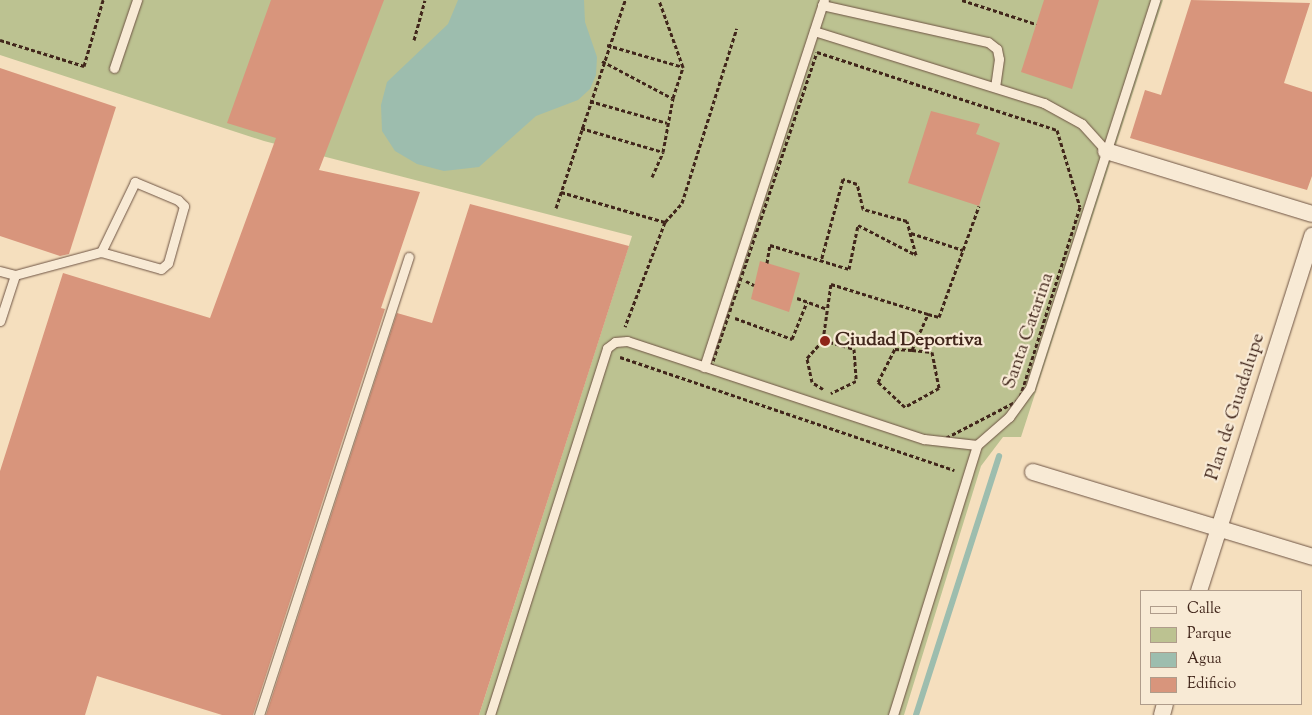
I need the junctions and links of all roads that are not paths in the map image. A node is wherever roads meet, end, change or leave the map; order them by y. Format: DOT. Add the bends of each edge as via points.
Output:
graph roads {
  1 [pos="137,0"];
  2 [pos="1155,0"];
  3 [pos="823,2"];
  4 [pos="814,31"];
  5 [pos="114,68"];
  6 [pos="995,86"];
  7 [pos="1106,151"];
  8 [pos="1312,214"];
  9 [pos="1312,236"];
  10 [pos="101,252"];
  11 [pos="410,257"];
  12 [pos="0,271"];
  13 [pos="15,276"];
  14 [pos="0,321"];
  15 [pos="704,367"];
  16 [pos="977,445"];
  17 [pos="1033,472"];
  18 [pos="1219,528"];
  19 [pos="1312,557"];
  20 [pos="1199,590"];
  21 [pos="259,715"];
  22 [pos="490,715"];
  23 [pos="893,715"];
  1 -- 5 [label="lane"];
  2 -- 7 [label="lane, Santa Catarina"];
  3 -- 4 [label="lane"];
  3 -- 6 [label="lane" via="988,42 997,49 999,59"];
  4 -- 6 [label="lane"];
  4 -- 15 [label="lane"];
  6 -- 7 [label="lane" via="1065,113 1082,124"];
  7 -- 8 [label="street"];
  7 -- 16 [label="lane, Santa Catarina" via="1030,388 1009,417"];
  9 -- 18 [label="street, Plan de Guadalupe"];
  10 -- 10 [label="lane" via="161,269 168,263 184,206 134,182"];
  10 -- 13 [label="lane"];
  11 -- 21 [label="lane"];
  12 -- 13 [label="lane"];
  13 -- 14 [label="lane"];
  15 -- 16 [label="lane" via="924,439"];
  15 -- 22 [label="lane" via="627,341 607,348"];
  16 -- 23 [label="lane"];
  17 -- 18 [label="street"];
  18 -- 19 [label="street"];
  18 -- 20 [label="street, Plan de Guadalupe"];
}
